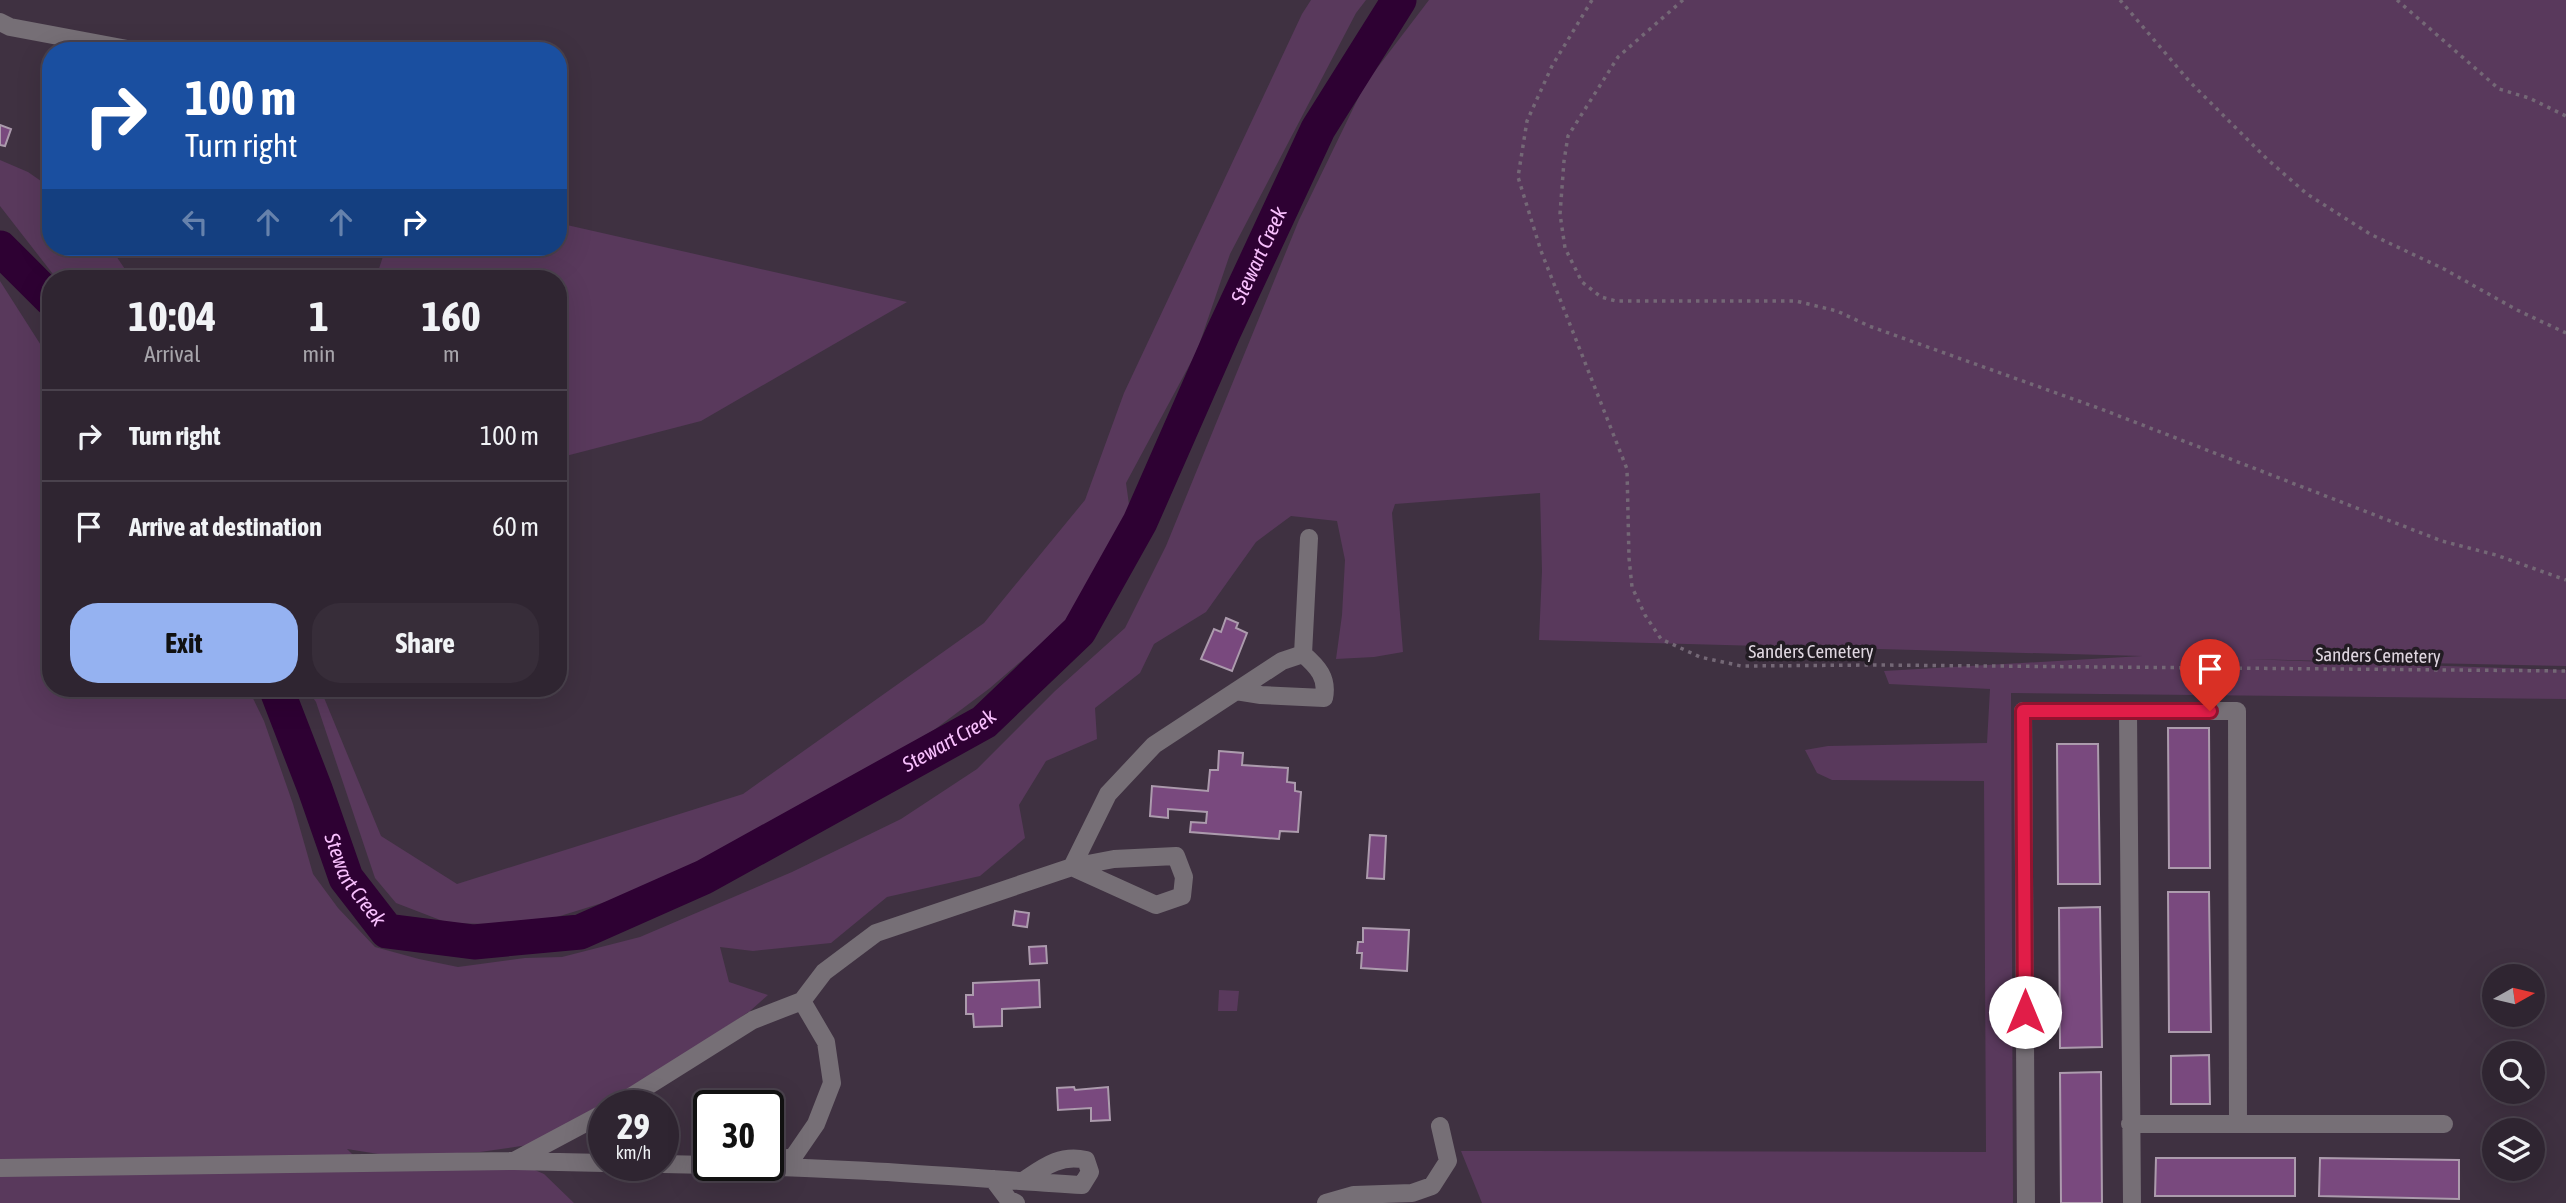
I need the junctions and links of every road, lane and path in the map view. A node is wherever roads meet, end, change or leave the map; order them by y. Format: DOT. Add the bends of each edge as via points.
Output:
graph roads {
  1 [pos="1592,0"];
  2 [pos="1683,0"];
  3 [pos="2120,0"];
  4 [pos="2398,0"];
  5 [pos="0,22"];
  6 [pos="91,42"];
  7 [pos="2566,116"];
  8 [pos="2566,333"];
  9 [pos="1309,538"];
  10 [pos="2566,580"];
  11 [pos="1303,654"];
  12 [pos="2566,671"];
  13 [pos="1236,691"];
  14 [pos="2128,711"];
  15 [pos="1072,867"];
  16 [pos="802,1001"];
  17 [pos="641,1090"];
  18 [pos="588,1122"];
  19 [pos="2130,1124"];
  20 [pos="2238,1124"];
  21 [pos="2444,1124"];
  22 [pos="1440,1126"];
  23 [pos="784,1160"];
  24 [pos="514,1161"];
  25 [pos="588,1163"];
  26 [pos="784,1166"];
  27 [pos="0,1168"];
  28 [pos="993,1179"];
  29 [pos="1023,1181"];
  30 [pos="1016,1203"];
  31 [pos="1326,1203"];
  32 [pos="2026,1203"];
  33 [pos="2132,1203"];
  1 -- 12 [label="path, Sanders Cemetery" via="1552,66 1527,121 1518,177 1541,251 1626,469 1632,587 1661,639 1700,657 1741,666"];
  2 -- 10 [label="path" via="1618,57 1568,136 1561,233 1575,271 1590,290 1616,301 1796,301 1837,311 2430,537"];
  3 -- 8 [label="path" via="2190,82 2307,194 2370,234"];
  4 -- 7 [label="path" via="2500,89"];
  5 -- 6 [label="street"];
  9 -- 11 [label="street"];
  11 -- 13 [label="street" via="1282,661"];
  11 -- 13 [label="street" via="1327,684 1324,698"];
  13 -- 15 [label="street" via="1154,745 1108,794"];
  14 -- 19 [label="street"];
  14 -- 20 [label="street" via="2237,711"];
  14 -- 32 [label="street" via="2023,711"];
  15 -- 15 [label="street" via="1156,905 1182,896 1184,877 1175,856"];
  15 -- 16 [label="street" via="877,933 824,972"];
  16 -- 17 [label="street" via="753,1020"];
  16 -- 23 [label="street" via="826,1042 832,1083 816,1124 794,1156"];
  18 -- 24 [label="street"];
  19 -- 20 [label="street"];
  19 -- 33 [label="street"];
  20 -- 21 [label="street"];
  22 -- 31 [label="street" via="1448,1161 1432,1186"];
  24 -- 25 [label="street"];
  24 -- 27 [label="street"];
  26 -- 28 [label="street"];
  28 -- 29 [label="street"];
  28 -- 30 [label="street" via="1007,1199"];
  29 -- 29 [label="street" via="1082,1185 1090,1172 1086,1160 1070,1156"];
}
